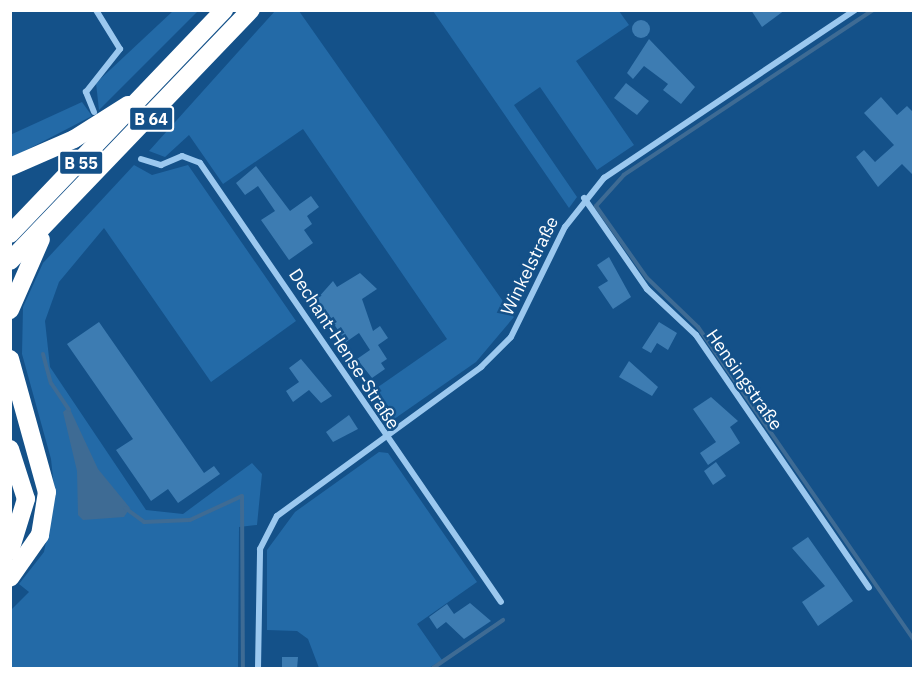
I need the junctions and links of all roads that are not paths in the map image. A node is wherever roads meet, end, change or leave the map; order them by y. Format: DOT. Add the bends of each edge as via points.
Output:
graph roads {
  1 [pos="96,10"];
  2 [pos="224,10"];
  3 [pos="251,10"];
  4 [pos="855,10"];
  5 [pos="150,91"];
  6 [pos="94,112"];
  7 [pos="141,159"];
  8 [pos="10,167"];
  9 [pos="584,198"];
  10 [pos="49,225"];
  11 [pos="10,234"];
  12 [pos="10,261"];
  13 [pos="10,310"];
  14 [pos="10,359"];
  15 [pos="383,437"];
  16 [pos="10,449"];
  17 [pos="10,551"];
  18 [pos="10,578"];
  19 [pos="869,588"];
  20 [pos="501,602"];
  21 [pos="258,669"];
  1 -- 6 [label="street" via="120,49 86,92"];
  2 -- 5 [label="highway, B 64"];
  3 -- 10 [label="highway, B 64"];
  4 -- 9 [label="street, Winkelstraße" via="604,178"];
  5 -- 8 [label="highway, B 64" via="74,139"];
  5 -- 11 [label="highway, B 55"];
  7 -- 15 [label="street, Dechant-Hense-Straße" via="161,165 182,156 200,163"];
  9 -- 15 [label="street, Winkelstraße" via="511,337 481,367"];
  9 -- 19 [label="street, Hensingstraße" via="647,289 696,335"];
  10 -- 12 [label="highway"];
  10 -- 13 [label="highway, B 64" via="22,275"];
  14 -- 18 [label="highway" via="47,492 40,535"];
  15 -- 20 [label="street, Dechant-Hense-Straße"];
  15 -- 21 [label="street, Winkelstraße" via="277,516 267,529 260,549"];
  16 -- 17 [label="highway" via="26,499"];
}
